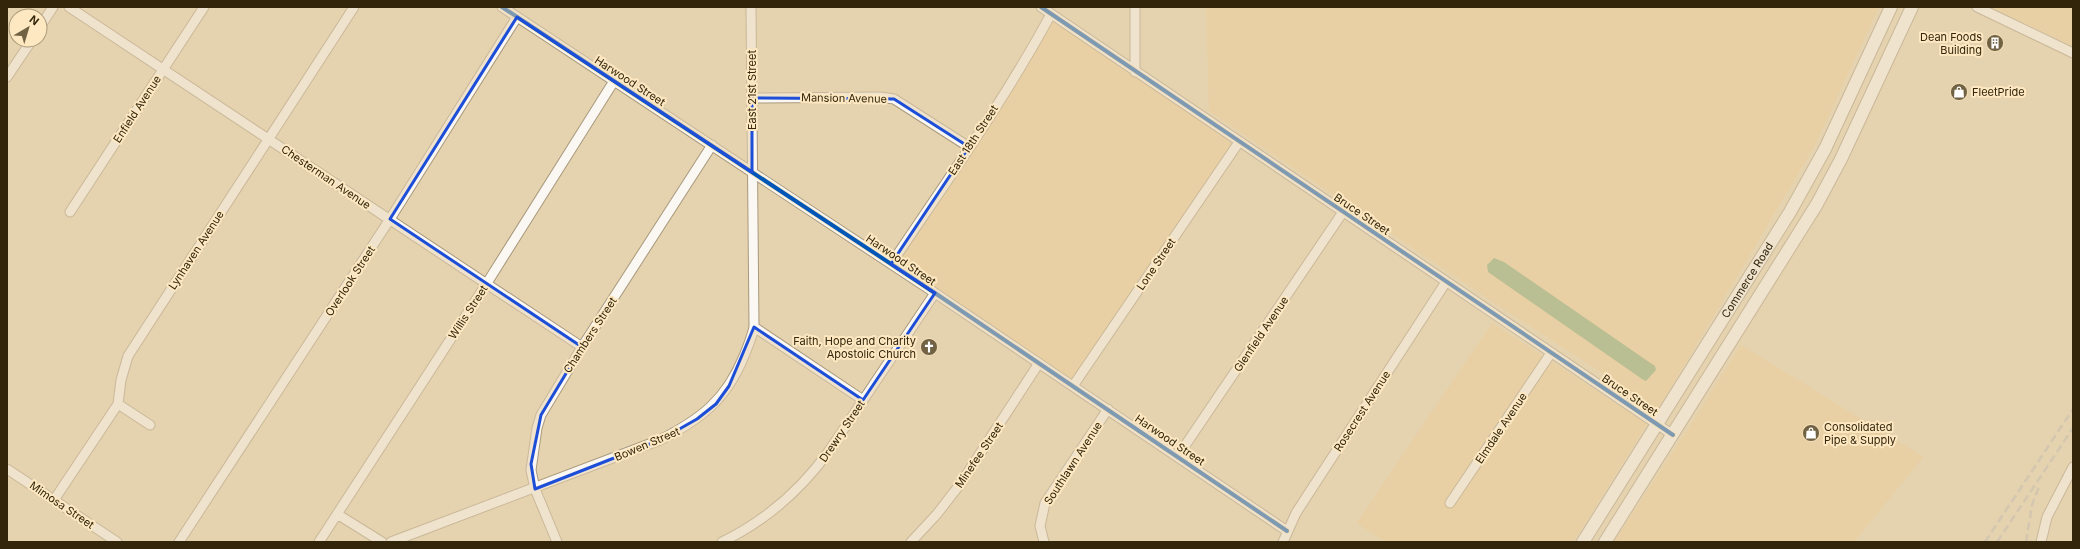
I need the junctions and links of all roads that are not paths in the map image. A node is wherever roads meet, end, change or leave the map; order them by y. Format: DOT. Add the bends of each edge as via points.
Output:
graph roads {
  1 [pos="69,7"];
  2 [pos="204,7"];
  3 [pos="354,7"];
  4 [pos="502,7"];
  5 [pos="751,7"];
  6 [pos="1041,7"];
  7 [pos="1135,7"];
  8 [pos="1891,7"];
  9 [pos="1912,7"];
  10 [pos="1977,7"];
  11 [pos="1051,14"];
  12 [pos="518,17"];
  13 [pos="27,48"];
  14 [pos="2073,53"];
  15 [pos="163,69"];
  16 [pos="1135,72"];
  17 [pos="7,77"];
  18 [pos="614,81"];
  19 [pos="752,98"];
  20 [pos="268,138"];
  21 [pos="1239,142"];
  22 [pos="712,146"];
  23 [pos="969,147"];
  24 [pos="752,172"];
  25 [pos="70,212"];
  26 [pos="1343,212"];
  27 [pos="390,219"];
  28 [pos="891,264"];
  29 [pos="1446,282"];
  30 [pos="487,283"];
  31 [pos="935,293"];
  32 [pos="754,327"];
  33 [pos="582,346"];
  34 [pos="1551,353"];
  35 [pos="1039,363"];
  36 [pos="1073,386"];
  37 [pos="863,400"];
  38 [pos="118,404"];
  39 [pos="1108,409"];
  40 [pos="1657,424"];
  41 [pos="150,425"];
  42 [pos="1673,435"];
  43 [pos="1178,456"];
  44 [pos="2073,467"];
  45 [pos="7,469"];
  46 [pos="535,489"];
  47 [pos="54,500"];
  48 [pos="1450,503"];
  49 [pos="337,514"];
  50 [pos="1287,531"];
  51 [pos="117,542"];
  52 [pos="179,542"];
  53 [pos="319,542"];
  54 [pos="382,542"];
  55 [pos="391,542"];
  56 [pos="557,542"];
  57 [pos="722,542"];
  58 [pos="911,542"];
  59 [pos="1044,542"];
  60 [pos="1283,542"];
  61 [pos="1583,542"];
  62 [pos="1605,542"];
  63 [pos="2041,542"];
  1 -- 15 [label="street, Chesterman Avenue"];
  2 -- 15 [label="street, Enfield Avenue"];
  3 -- 20 [label="street, Lynhaven Avenue"];
  4 -- 12 [label="street, Harwood Street"];
  5 -- 19 [label="street, East 21st Street"];
  6 -- 11 [label="street, Bruce Street"];
  7 -- 16 [label="street"];
  8 -- 40 [label="main road, Commerce Road" via="1825,149 1794,206"];
  9 -- 42 [label="main road, Commerce Road" via="1825,190"];
  10 -- 14 [label="street"];
  11 -- 16 [label="street, Bruce Street"];
  11 -- 23 [label="street, East 18th Street" via="1037,41"];
  12 -- 18 [label="street, Harwood Street"];
  12 -- 27 [label="street, Overlook Street"];
  13 -- 17 [label="street"];
  15 -- 20 [label="street, Chesterman Avenue"];
  15 -- 25 [label="street, Enfield Avenue"];
  16 -- 21 [label="street, Bruce Street"];
  18 -- 22 [label="street, Harwood Street"];
  18 -- 30 [label="street, Willis Street"];
  19 -- 23 [label="street, Mansion Avenue" via="894,99"];
  19 -- 24 [label="street, East 21st Street"];
  20 -- 27 [label="street, Chesterman Avenue"];
  20 -- 38 [label="street, Lynhaven Avenue" via="128,356"];
  21 -- 26 [label="street, Bruce Street"];
  21 -- 36 [label="street, Lone Street"];
  22 -- 24 [label="street, Harwood Street"];
  22 -- 33 [label="street, Chambers Street"];
  23 -- 28 [label="street, East 18th Street"];
  24 -- 28 [label="street, Harwood Street"];
  24 -- 32 [label="street, Bowen Street"];
  26 -- 29 [label="street, Bruce Street"];
  26 -- 43 [label="street, Glenfield Avenue"];
  27 -- 30 [label="street, Chesterman Avenue"];
  27 -- 52 [label="street, Overlook Street"];
  28 -- 31 [label="street, Harwood Street"];
  29 -- 34 [label="street, Bruce Street"];
  29 -- 50 [label="street, Rosecrest Avenue" via="1296,513"];
  30 -- 33 [label="street, Chesterman Avenue"];
  30 -- 49 [label="street, Willis Street"];
  31 -- 35 [label="street, Harwood Street"];
  31 -- 37 [label="street, Drewry Street"];
  32 -- 37 [label="street"];
  32 -- 46 [label="street, Bowen Street" via="741,363 729,386 716,404 697,419 660,440"];
  33 -- 46 [label="street, Chambers Street" via="541,415 532,464"];
  34 -- 40 [label="street, Bruce Street"];
  34 -- 48 [label="street, Elmdale Avenue"];
  35 -- 36 [label="street, Harwood Street"];
  35 -- 58 [label="street, Minefee Street" via="961,483"];
  36 -- 39 [label="street, Harwood Street"];
  37 -- 57 [label="street, Drewry Street" via="820,463 787,499 758,521"];
  38 -- 41 [label="street"];
  38 -- 47 [label="street, Lynhaven Avenue"];
  39 -- 43 [label="street, Harwood Street"];
  39 -- 59 [label="street, Southlawn Avenue" via="1045,503 1040,526"];
  40 -- 42 [label="street, Bruce Street"];
  40 -- 61 [label="main road, Commerce Road"];
  42 -- 62 [label="main road, Commerce Road"];
  43 -- 50 [label="street, Harwood Street"];
  44 -- 63 [label="street" via="2047,517"];
  45 -- 47 [label="street, Mimosa Street"];
  46 -- 55 [label="street, Bowen Street"];
  46 -- 56 [label="street, Chambers Street"];
  47 -- 51 [label="street, Mimosa Street"];
  49 -- 53 [label="street, Willis Street"];
  49 -- 54 [label="street"];
  50 -- 60 [label="street, Rosecrest Avenue"];
}
